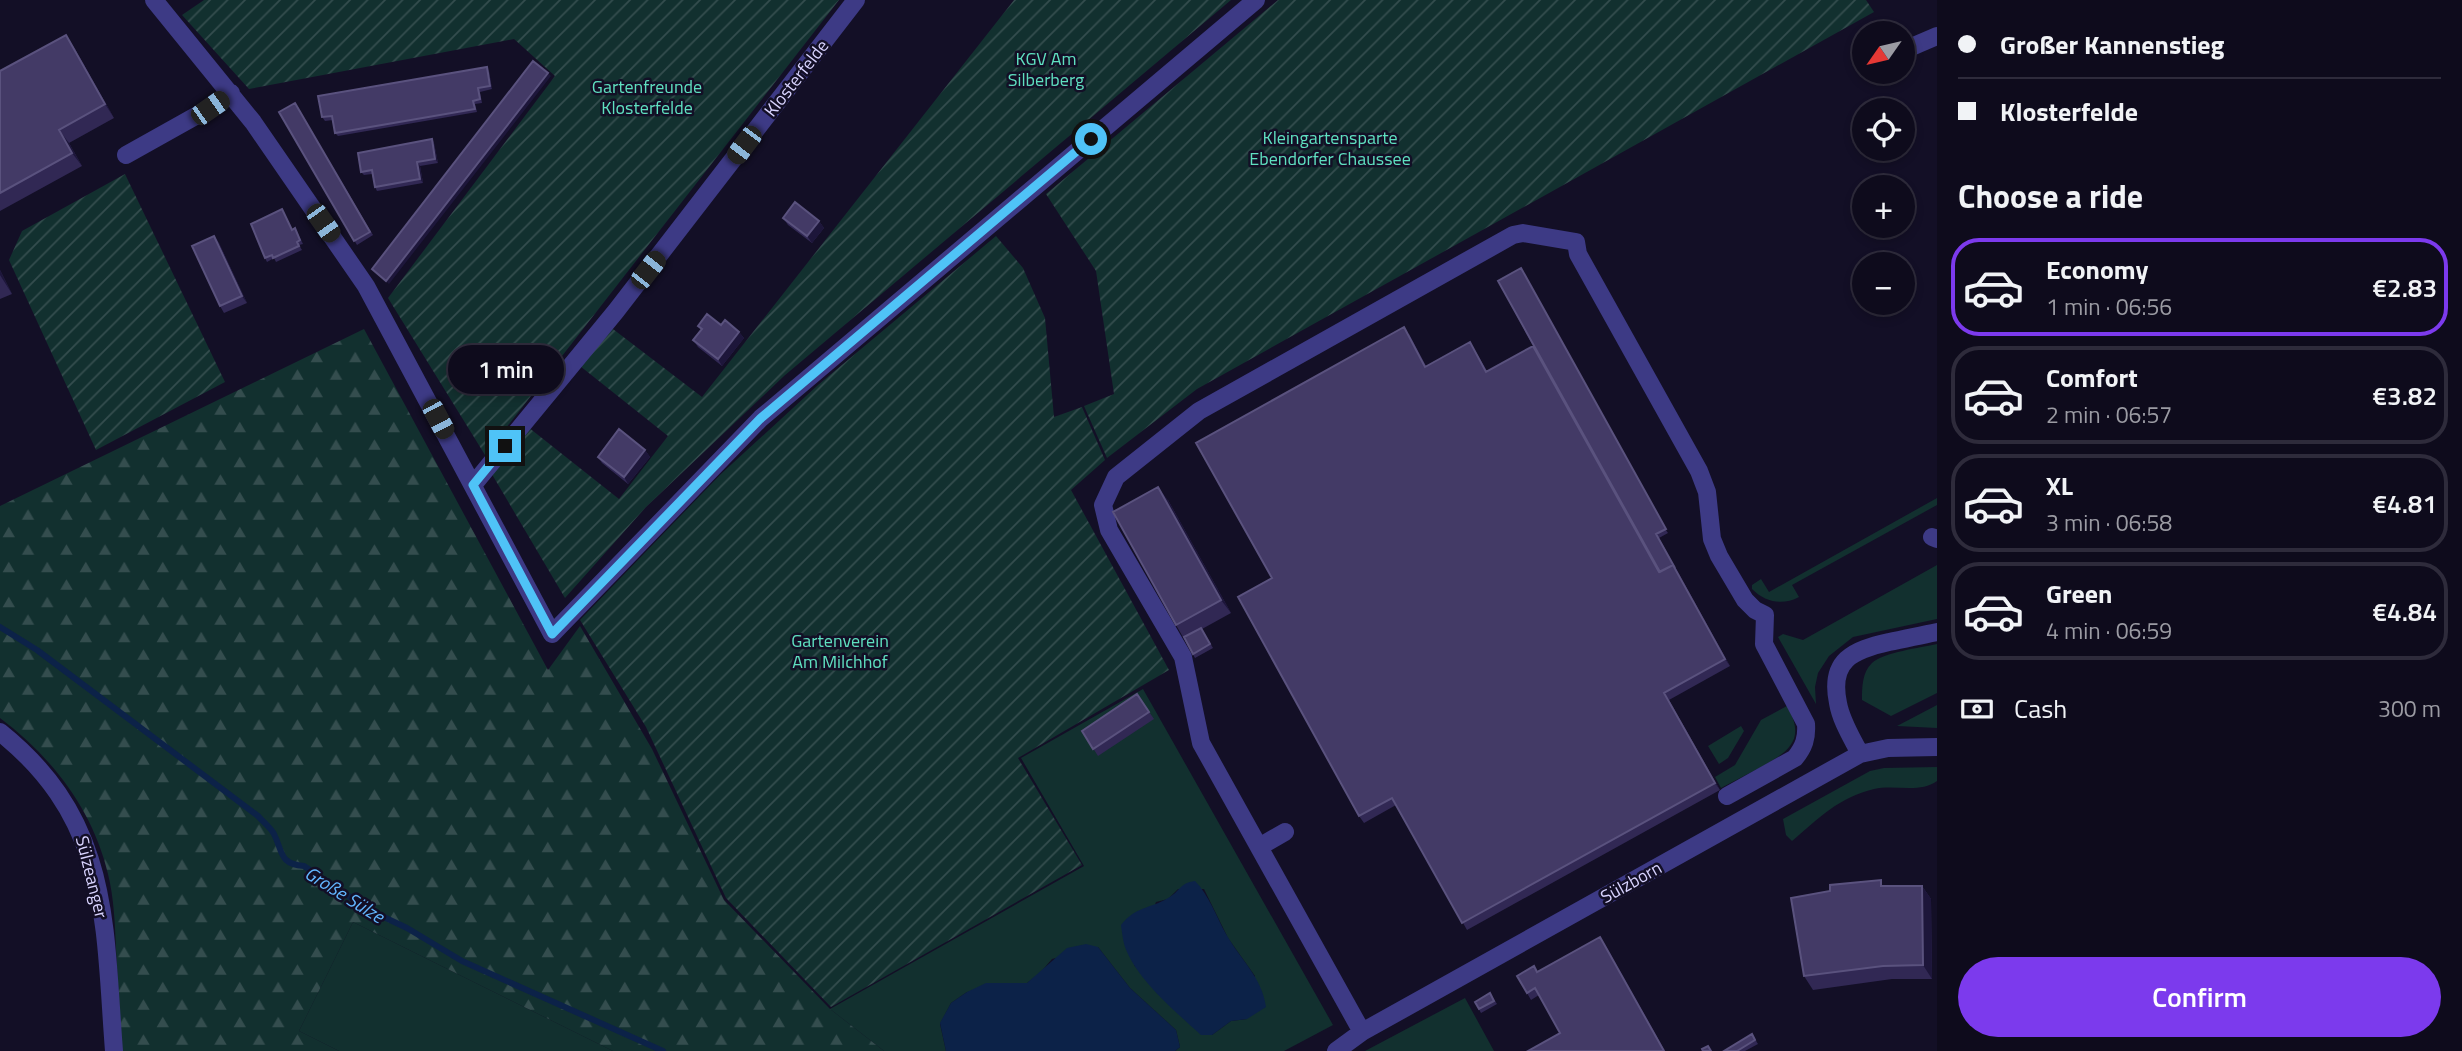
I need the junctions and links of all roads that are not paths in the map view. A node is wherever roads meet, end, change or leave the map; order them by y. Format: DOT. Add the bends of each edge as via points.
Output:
graph roads {
  1 [pos="154,0"];
  2 [pos="856,0"];
  3 [pos="1256,0"];
  4 [pos="1937,36"];
  5 [pos="1915,45"];
  6 [pos="231,93"];
  7 [pos="126,155"];
  8 [pos="473,485"];
  9 [pos="1937,632"];
  10 [pos="0,732"];
  11 [pos="1937,747"];
  12 [pos="1860,754"];
  13 [pos="1727,796"];
  14 [pos="1286,832"];
  15 [pos="1259,847"];
  16 [pos="1362,1032"];
  17 [pos="114,1051"];
  18 [pos="1336,1051"];
  1 -- 6 [label="street"];
  2 -- 8 [label="street, Klosterfelde" via="616,311"];
  3 -- 8 [label="street" via="761,418 552,634"];
  4 -- 5 [label="street"];
  6 -- 7 [label="street"];
  6 -- 8 [label="street" via="366,286"];
  9 -- 12 [label="street" via="1862,648 1846,659 1837,686 1838,704"];
  10 -- 17 [label="street, Sülzeanger" via="61,797 89,854 103,917"];
  11 -- 12 [label="street, Sülzborn"];
  12 -- 16 [label="street, Sülzborn"];
  13 -- 15 [label="street" via="1795,758 1803,748 1806,723 1764,644 1765,615 1745,600 1712,539 1707,492 1699,471 1578,254 1576,242 1523,233 1199,411 1116,477 1103,505 1110,530 1183,657 1200,743"];
  14 -- 15 [label="street"];
  15 -- 16 [label="street"];
  16 -- 18 [label="street, Sülzborn"];
}
